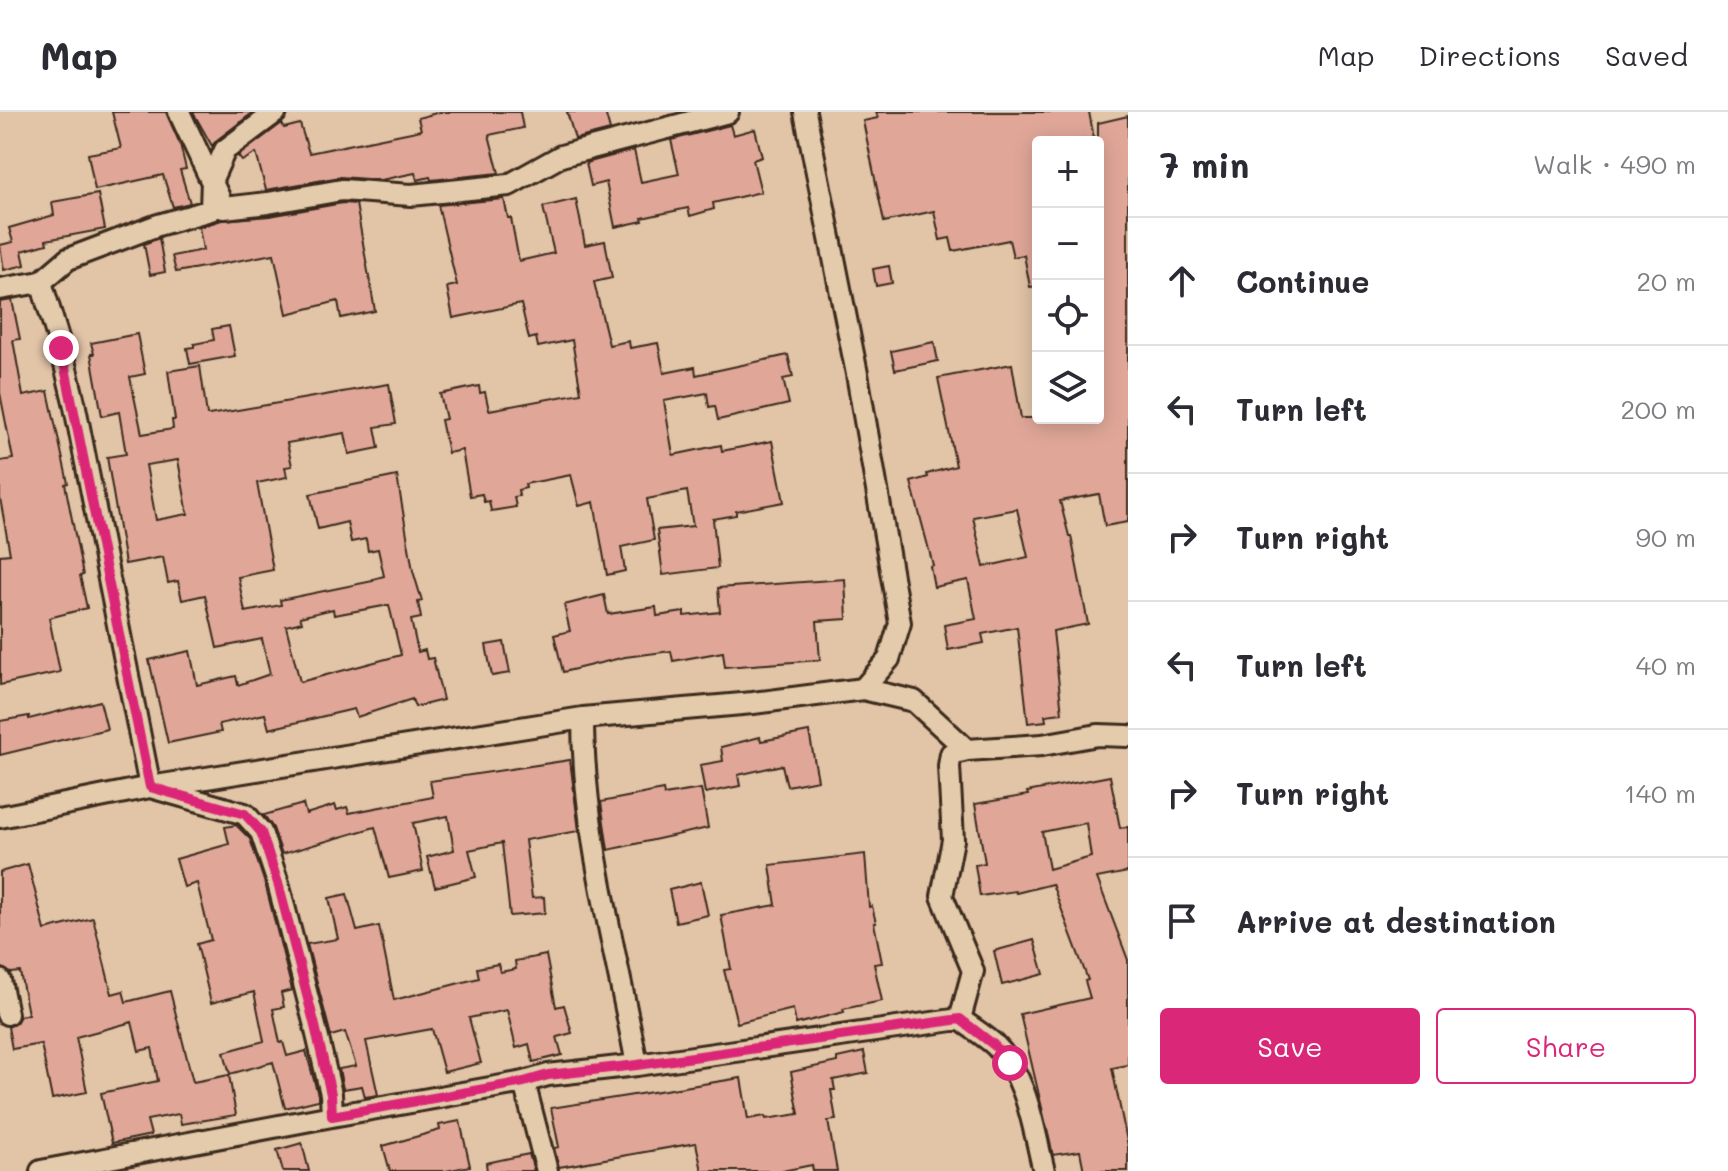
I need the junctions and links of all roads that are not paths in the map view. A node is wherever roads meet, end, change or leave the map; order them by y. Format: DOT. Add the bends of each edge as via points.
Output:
graph roads {
  1 [pos="179,112"];
  2 [pos="276,112"];
  3 [pos="728,112"];
  4 [pos="805,112"];
  5 [pos="212,179"];
  6 [pos="41,282"];
  7 [pos="0,289"];
  8 [pos="863,689"];
  9 [pos="583,718"];
  10 [pos="1128,736"];
  11 [pos="967,750"];
  12 [pos="150,787"];
  13 [pos="0,817"];
  14 [pos="0,980"];
  15 [pos="7,1014"];
  16 [pos="960,1019"];
  17 [pos="637,1065"];
  18 [pos="524,1082"];
  19 [pos="332,1116"];
  20 [pos="41,1171"];
  21 [pos="547,1171"];
  22 [pos="1044,1171"];
  1 -- 5 [label="street"];
  2 -- 5 [label="street" via="225,150"];
  3 -- 5 [label="street" via="561,156 509,185 411,195 342,190 224,208"];
  4 -- 8 [label="street" via="900,623 889,659"];
  5 -- 6 [label="street" via="211,210 68,259"];
  6 -- 7 [label="street"];
  6 -- 12 [label="street" via="74,402"];
  8 -- 9 [label="street"];
  8 -- 11 [label="street" via="914,701"];
  9 -- 12 [label="street"];
  9 -- 17 [label="street" via="596,870"];
  10 -- 11 [label="street"];
  11 -- 16 [label="street" via="951,754 953,840 942,896 973,971"];
  12 -- 13 [label="street"];
  12 -- 19 [label="street" via="245,814 261,832 315,1026"];
  14 -- 15 [label="street"];
  16 -- 17 [label="street"];
  16 -- 22 [label="street" via="1010,1063 1024,1091"];
  17 -- 18 [label="street"];
  18 -- 19 [label="street"];
  18 -- 21 [label="street"];
  19 -- 20 [label="street"];
}
